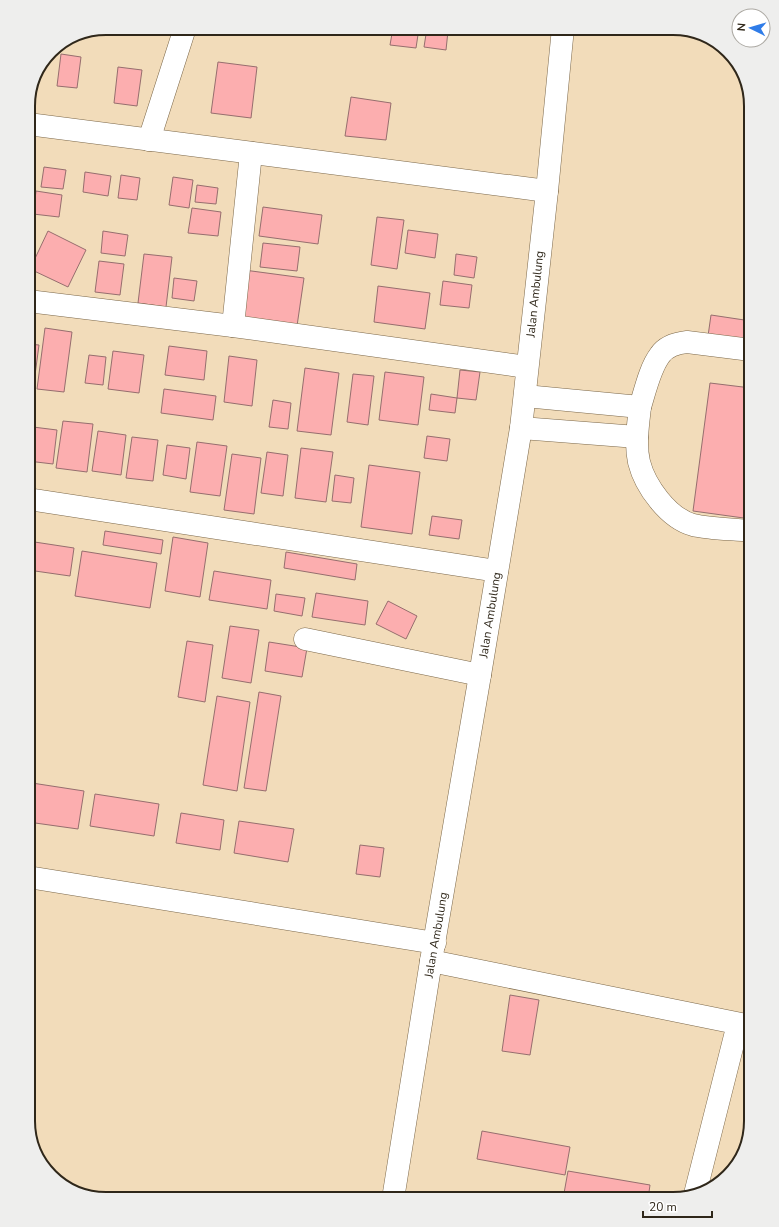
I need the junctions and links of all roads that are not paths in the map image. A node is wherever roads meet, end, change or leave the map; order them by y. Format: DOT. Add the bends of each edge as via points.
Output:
graph roads {
  1 [pos="183,35"];
  2 [pos="562,35"];
  3 [pos="35,125"];
  4 [pos="149,140"];
  5 [pos="251,153"];
  6 [pos="547,191"];
  7 [pos="35,302"];
  8 [pos="233,326"];
  9 [pos="744,349"];
  10 [pos="527,367"];
  11 [pos="525,396"];
  12 [pos="640,407"];
  13 [pos="521,428"];
  14 [pos="637,437"];
  15 [pos="35,500"];
  16 [pos="744,530"];
  17 [pos="496,572"];
  18 [pos="305,639"];
  19 [pos="480,675"];
  20 [pos="35,878"];
  21 [pos="433,952"];
  22 [pos="744,1025"];
  23 [pos="697,1188"];
  24 [pos="394,1192"];
  1 -- 4 [label="street"];
  2 -- 6 [label="street, Jalan Ambulung"];
  3 -- 4 [label="street"];
  4 -- 5 [label="street"];
  5 -- 6 [label="street"];
  5 -- 8 [label="street"];
  6 -- 10 [label="street, Jalan Ambulung"];
  7 -- 8 [label="street"];
  8 -- 10 [label="street"];
  9 -- 12 [label="street" via="677,343 660,353"];
  10 -- 11 [label="street, Jalan Ambulung"];
  11 -- 12 [label="street"];
  11 -- 13 [label="street, Jalan Ambulung"];
  12 -- 14 [label="street"];
  13 -- 14 [label="street"];
  13 -- 17 [label="street, Jalan Ambulung"];
  14 -- 16 [label="street" via="639,461 644,476 659,502 674,516 692,524"];
  15 -- 17 [label="street"];
  17 -- 19 [label="street, Jalan Ambulung"];
  18 -- 19 [label="street"];
  19 -- 21 [label="street, Jalan Ambulung"];
  20 -- 21 [label="street"];
  21 -- 22 [label="street"];
  21 -- 24 [label="street, Jalan Ambulung"];
  22 -- 23 [label="street"];
}
